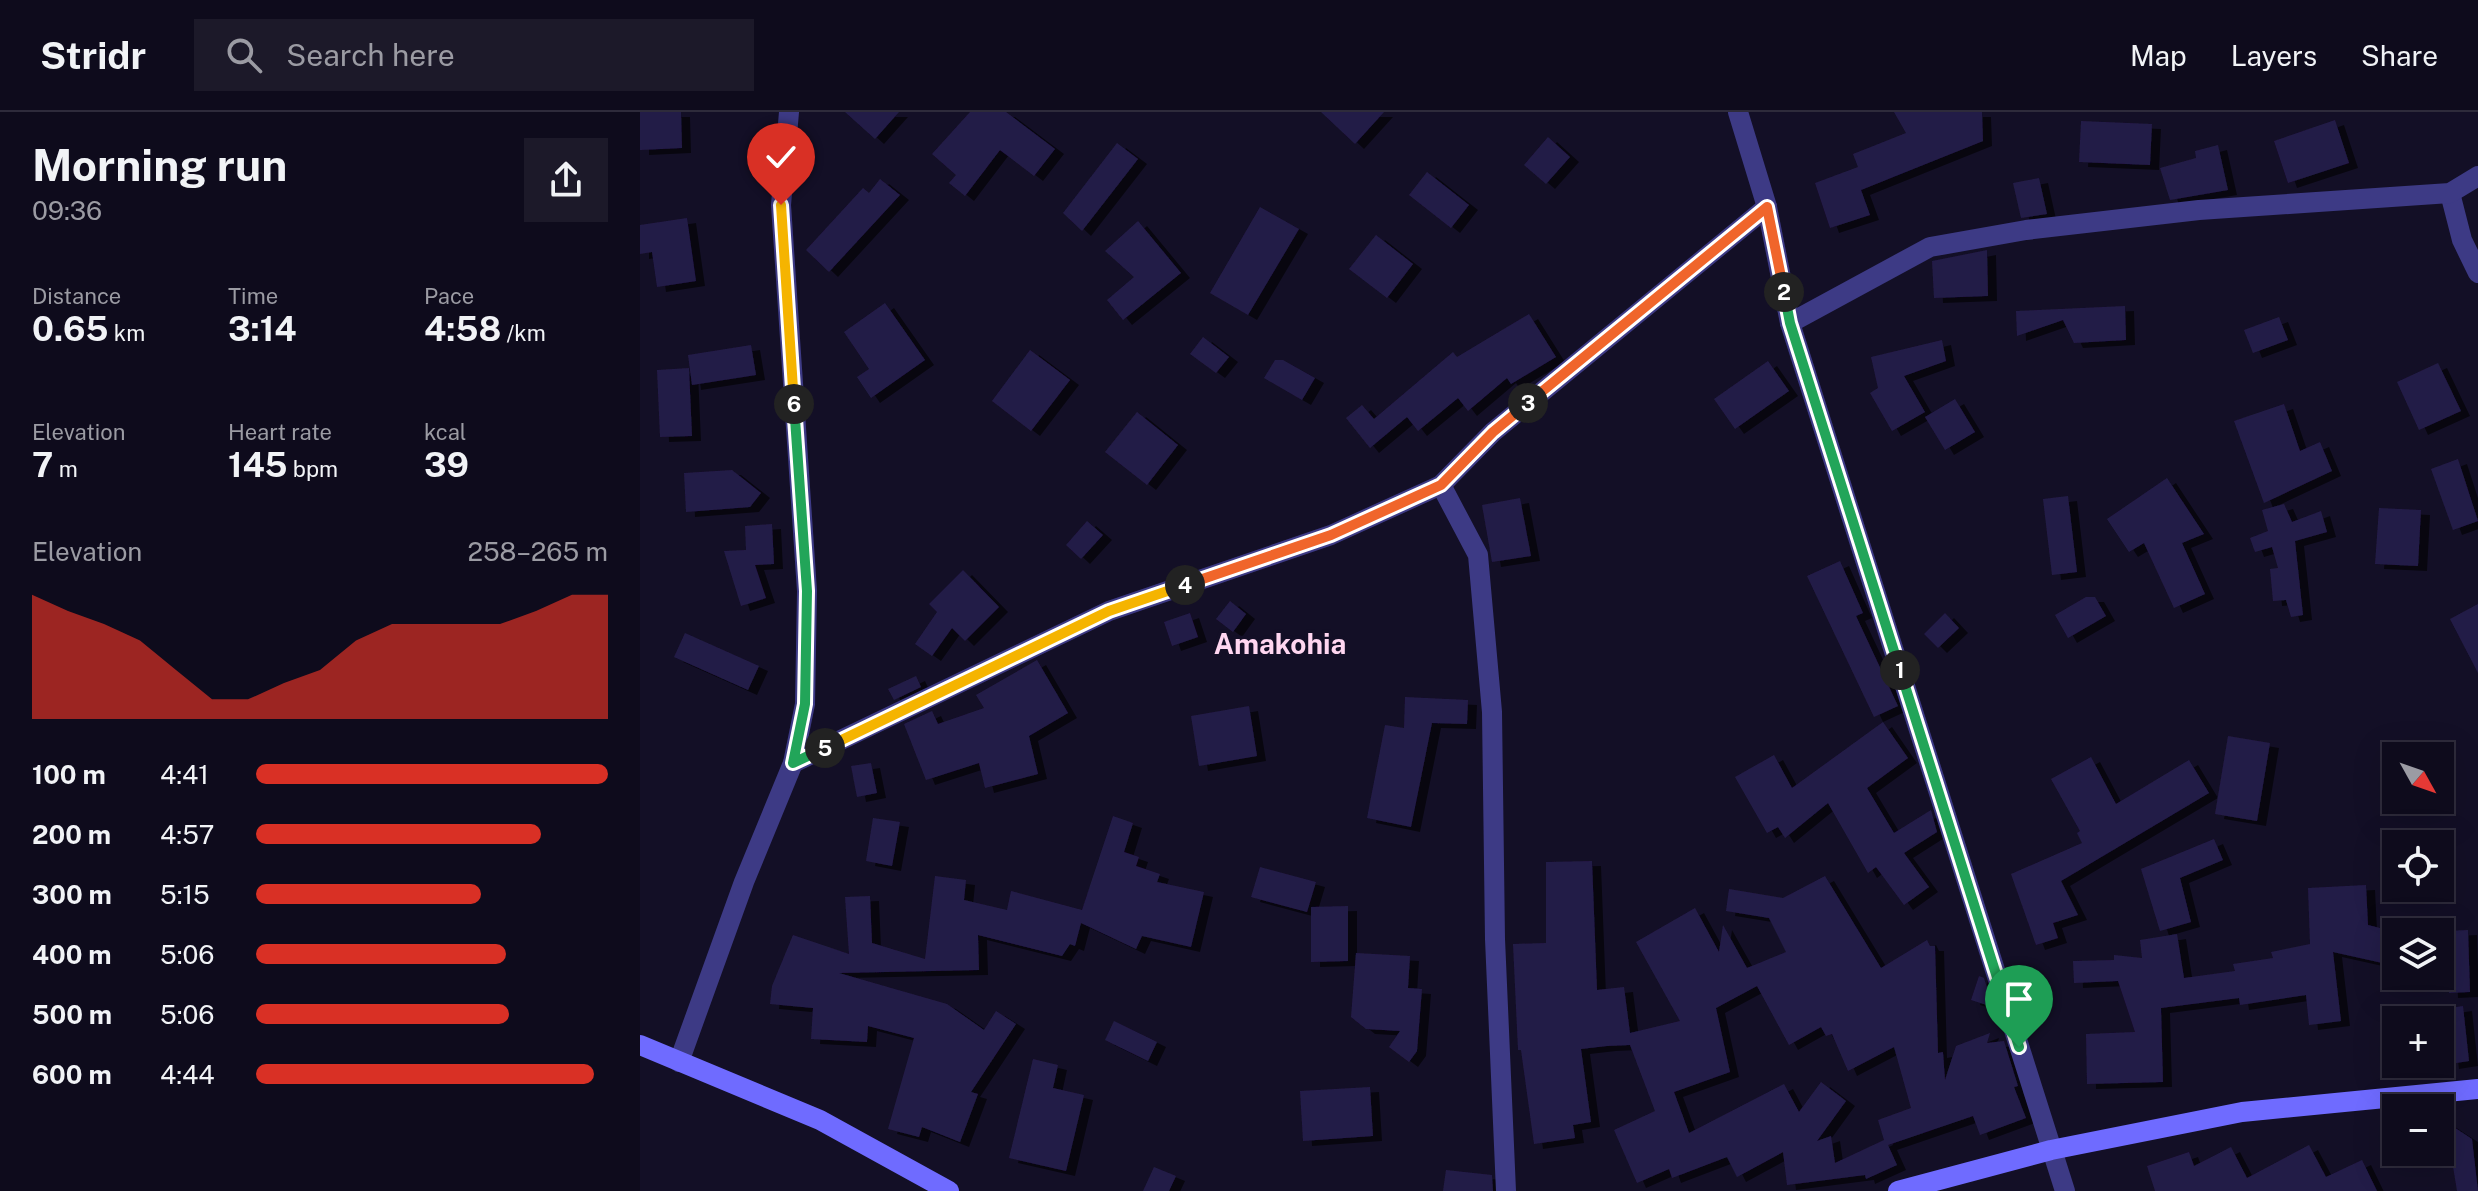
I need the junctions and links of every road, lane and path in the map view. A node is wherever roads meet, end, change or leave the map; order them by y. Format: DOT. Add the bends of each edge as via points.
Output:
graph roads {
  1 [pos="789,112"];
  2 [pos="1738,112"];
  3 [pos="2478,176"];
  4 [pos="2450,193"];
  5 [pos="1767,207"];
  6 [pos="2478,273"];
  7 [pos="1790,323"];
  8 [pos="1441,485"];
  9 [pos="793,763"];
  10 [pos="640,1045"];
  11 [pos="679,1062"];
  12 [pos="2478,1089"];
  13 [pos="2051,1150"];
  14 [pos="925,1186"];
  15 [pos="949,1191"];
  16 [pos="1506,1191"];
  17 [pos="1898,1191"];
  18 [pos="2065,1191"];
  1 -- 9 [label="street" via="781,205 807,591 805,704"];
  2 -- 5 [label="street"];
  3 -- 4 [label="street"];
  4 -- 6 [label="street" via="2462,240"];
  4 -- 7 [label="street" via="2199,210 1930,247"];
  5 -- 7 [label="street"];
  5 -- 8 [label="street" via="1493,432"];
  7 -- 13 [label="street"];
  8 -- 9 [label="street" via="1331,535 1109,611"];
  8 -- 16 [label="street" via="1478,555 1492,712"];
  9 -- 11 [label="street"];
  10 -- 11 [label="street"];
  11 -- 14 [label="street" via="820,1120"];
  12 -- 13 [label="street" via="2242,1112"];
  13 -- 17 [label="street"];
  13 -- 18 [label="street"];
  14 -- 15 [label="street"];
}
